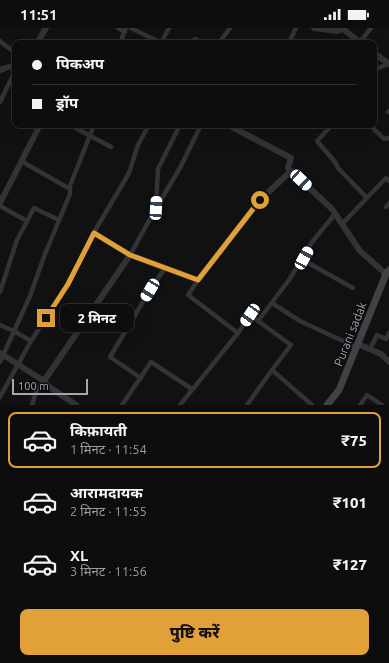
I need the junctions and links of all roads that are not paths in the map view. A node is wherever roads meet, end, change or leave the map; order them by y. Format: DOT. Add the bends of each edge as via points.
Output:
graph roads {
  1 [pos="46,28"];
  2 [pos="118,28"];
  3 [pos="131,28"];
  4 [pos="169,28"];
  5 [pos="230,28"];
  6 [pos="296,28"];
  7 [pos="314,28"];
  8 [pos="343,28"];
  9 [pos="371,28"];
  10 [pos="126,30"];
  11 [pos="39,40"];
  12 [pos="121,40"];
  13 [pos="155,40"];
  14 [pos="163,40"];
  15 [pos="221,40"];
  16 [pos="290,40"];
  17 [pos="358,40"];
  18 [pos="362,40"];
  19 [pos="0,41"];
  20 [pos="12,50"];
  21 [pos="377,55"];
  22 [pos="389,64"];
  23 [pos="12,67"];
  24 [pos="377,69"];
  25 [pos="0,70"];
  26 [pos="12,77"];
  27 [pos="0,102"];
  28 [pos="38,128"];
  29 [pos="75,128"];
  30 [pos="93,128"];
  31 [pos="147,128"];
  32 [pos="178,128"];
  33 [pos="200,128"];
  34 [pos="237,128"];
  35 [pos="329,128"];
  36 [pos="373,128"];
  37 [pos="90,137"];
  38 [pos="389,138"];
  39 [pos="111,147"];
  40 [pos="21,161"];
  41 [pos="291,171"];
  42 [pos="389,180"];
  43 [pos="70,189"];
  44 [pos="367,198"];
  45 [pos="0,202"];
  46 [pos="0,206"];
  47 [pos="156,208"];
  48 [pos="335,214"];
  49 [pos="59,220"];
  50 [pos="27,221"];
  51 [pos="342,224"];
  52 [pos="94,233"];
  53 [pos="130,255"];
  54 [pos="303,260"];
  55 [pos="165,268"];
  56 [pos="388,272"];
  57 [pos="198,280"];
  58 [pos="353,288"];
  59 [pos="0,292"];
  60 [pos="272,303"];
  61 [pos="258,321"];
  62 [pos="0,325"];
  63 [pos="14,331"];
  64 [pos="238,333"];
  65 [pos="389,333"];
  66 [pos="31,341"];
  67 [pos="357,345"];
  68 [pos="370,349"];
  69 [pos="2,354"];
  70 [pos="0,362"];
  71 [pos="389,362"];
  72 [pos="17,364"];
  73 [pos="272,370"];
  74 [pos="141,378"];
  75 [pos="44,381"];
  76 [pos="192,389"];
  77 [pos="0,397"];
  78 [pos="329,404"];
  79 [pos="32,405"];
  80 [pos="76,405"];
  81 [pos="122,405"];
  82 [pos="180,405"];
  83 [pos="247,405"];
  84 [pos="312,405"];
  85 [pos="360,405"];
  86 [pos="382,405"];
  1 -- 11 [label="street"];
  2 -- 10 [label="street"];
  3 -- 13 [label="street"];
  4 -- 14 [label="street"];
  5 -- 15 [label="street"];
  6 -- 16 [label="street"];
  7 -- 8 [label="street" via="337,31"];
  8 -- 17 [label="street"];
  9 -- 18 [label="street"];
  10 -- 12 [label="street"];
  19 -- 20 [label="street"];
  21 -- 22 [label="street"];
  22 -- 24 [label="street"];
  23 -- 25 [label="street"];
  26 -- 27 [label="street"];
  28 -- 40 [label="street"];
  29 -- 37 [label="street"];
  30 -- 37 [label="street"];
  31 -- 52 [label="street" via="138,145 129,172"];
  32 -- 47 [label="street" via="158,169"];
  33 -- 47 [label="street"];
  34 -- 41 [label="street" via="291,158 288,168"];
  35 -- 44 [label="street" via="317,141 338,168"];
  36 -- 38 [label="street" via="384,139"];
  37 -- 39 [label="street"];
  37 -- 43 [label="street"];
  40 -- 43 [label="street"];
  40 -- 45 [label="street"];
  41 -- 48 [label="street"];
  41 -- 57 [label="street" via="260,200"];
  42 -- 44 [label="street" via="386,178"];
  43 -- 49 [label="street"];
  44 -- 51 [label="street"];
  46 -- 50 [label="street"];
  47 -- 53 [label="street"];
  48 -- 51 [label="street"];
  48 -- 54 [label="street" via="312,242"];
  49 -- 50 [label="street" via="34,208"];
  49 -- 63 [label="street"];
  50 -- 59 [label="street" via="17,240"];
  51 -- 56 [label="street" via="360,251"];
  52 -- 53 [label="street"];
  52 -- 66 [label="street" via="68,284"];
  53 -- 55 [label="street"];
  53 -- 75 [label="street"];
  54 -- 58 [label="street"];
  54 -- 60 [label="street"];
  55 -- 57 [label="street"];
  55 -- 74 [label="street" via="110,357"];
  56 -- 67 [label="main road, Purani sadak"];
  57 -- 64 [label="street" via="188,295"];
  60 -- 61 [label="street"];
  60 -- 67 [label="street" via="300,321"];
  61 -- 64 [label="street" via="250,315"];
  61 -- 73 [label="street" via="291,345"];
  62 -- 63 [label="street"];
  63 -- 66 [label="street"];
  63 -- 69 [label="street"];
  64 -- 76 [label="street"];
  65 -- 68 [label="street" via="386,338 378,335"];
  66 -- 72 [label="street"];
  67 -- 68 [label="street"];
  67 -- 78 [label="main road, Purani sadak" via="339,390"];
  68 -- 71 [label="street" via="381,354"];
  69 -- 70 [label="street"];
  69 -- 72 [label="street"];
  72 -- 75 [label="street"];
  72 -- 77 [label="street"];
  73 -- 83 [label="street"];
  73 -- 84 [label="street"];
  74 -- 76 [label="street" via="151,362"];
  74 -- 81 [label="street"];
  75 -- 79 [label="street" via="37,389"];
  75 -- 80 [label="street"];
  76 -- 82 [label="street"];
  85 -- 86 [label="street" via="367,395"];
}
